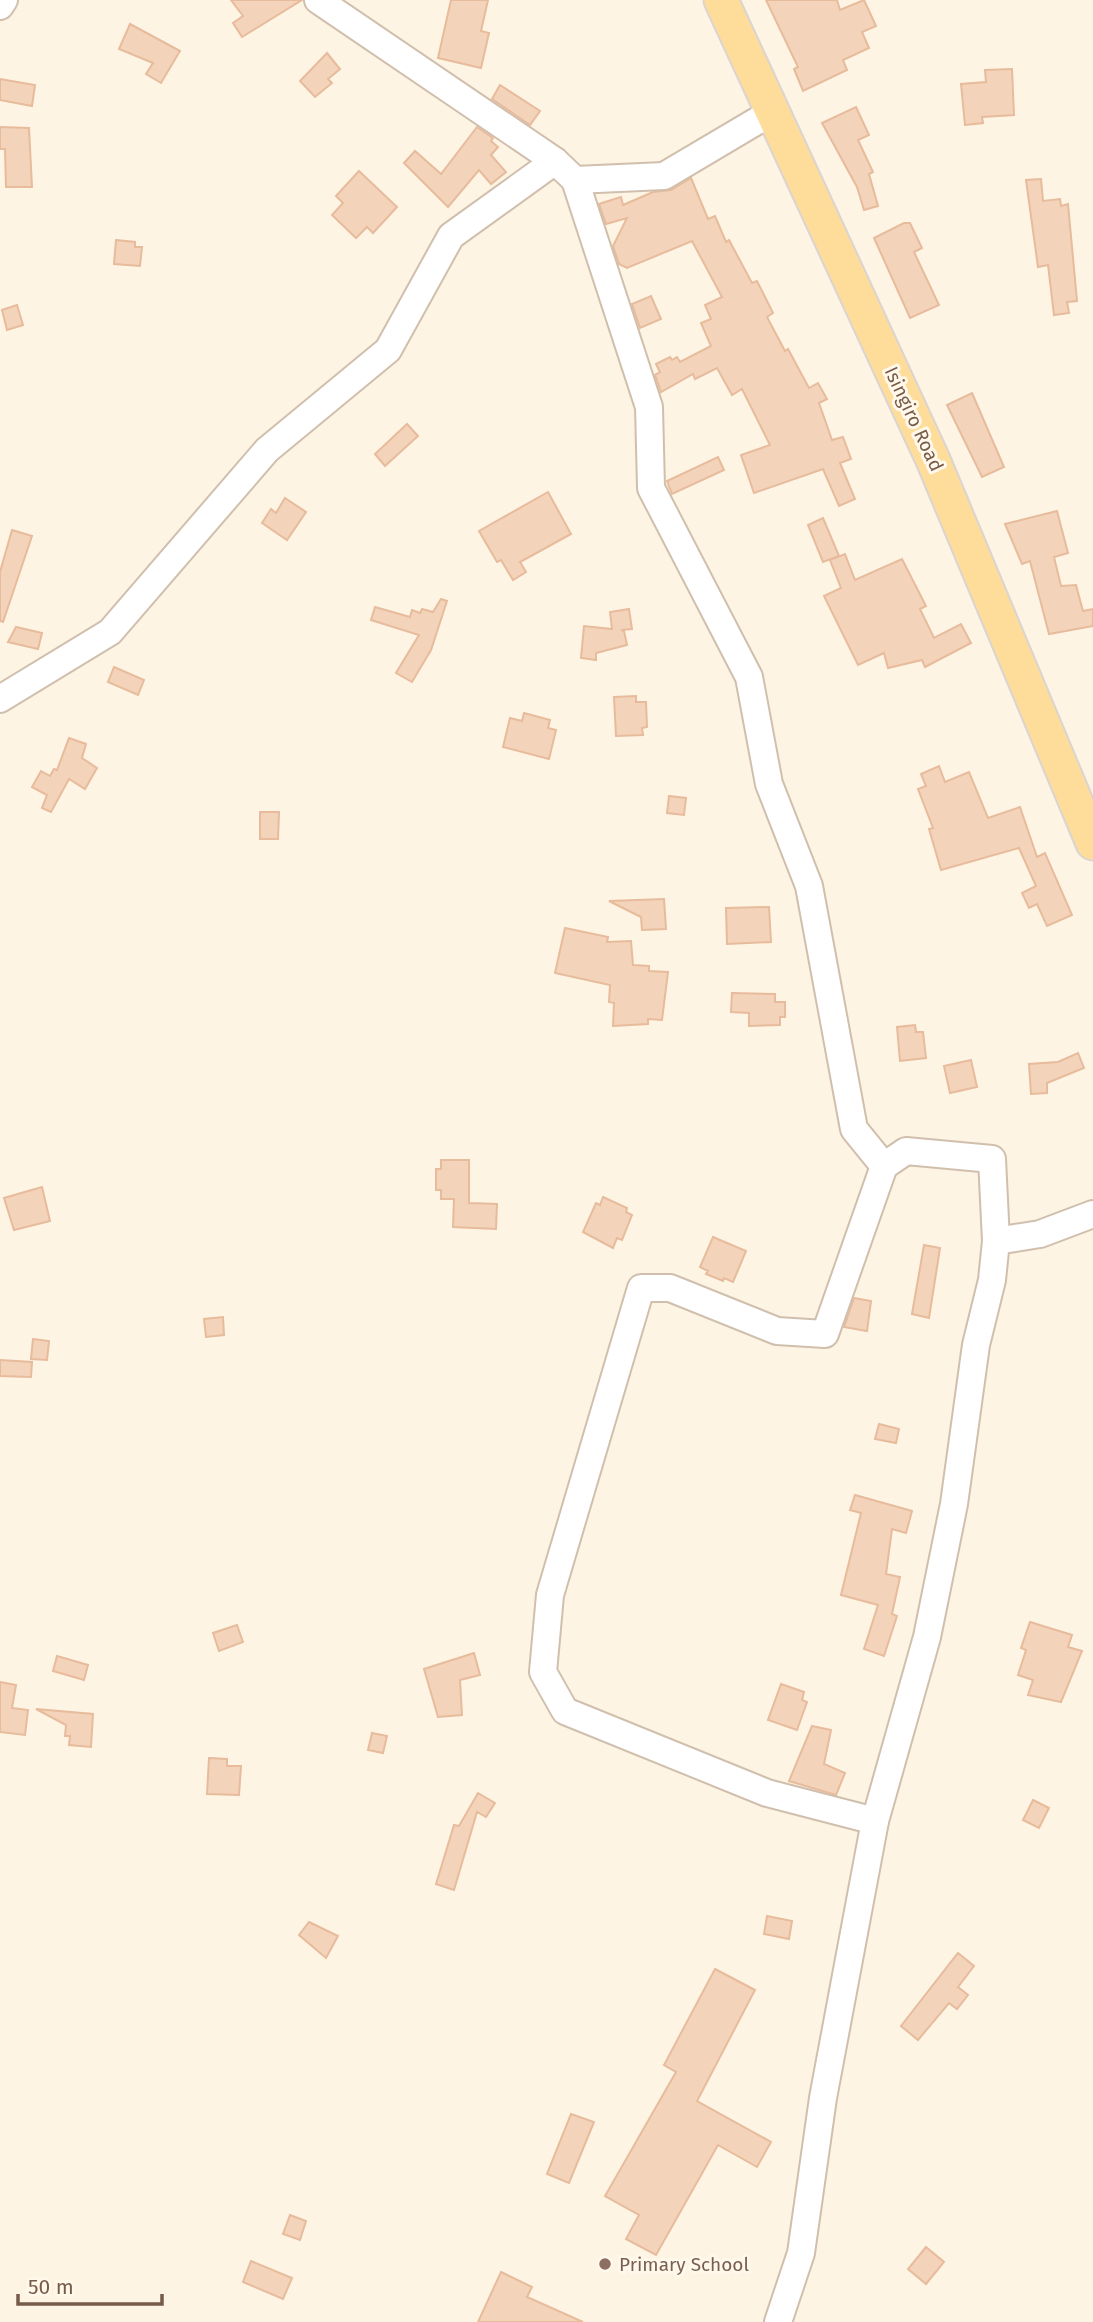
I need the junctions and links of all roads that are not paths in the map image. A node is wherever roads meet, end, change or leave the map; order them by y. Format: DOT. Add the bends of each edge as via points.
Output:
graph roads {
  1 [pos="4,0"];
  2 [pos="318,0"];
  3 [pos="721,0"];
  4 [pos="0,6"];
  5 [pos="772,112"];
  6 [pos="555,161"];
  7 [pos="575,180"];
  8 [pos="0,699"];
  9 [pos="1093,843"];
  10 [pos="884,1166"];
  11 [pos="1093,1214"];
  12 [pos="996,1241"];
  13 [pos="874,1821"];
  14 [pos="778,2322"];
  1 -- 4 [label="street"];
  2 -- 6 [label="street"];
  3 -- 5 [label="main road, Isingiro Road"];
  5 -- 7 [label="street" via="664,176"];
  5 -- 9 [label="main road, Isingiro Road" via="933,460"];
  6 -- 7 [label="street"];
  6 -- 8 [label="street" via="451,236 388,350 267,450 110,632"];
  7 -- 10 [label="street" via="649,407 651,488 749,677 769,784 809,886 854,1129"];
  10 -- 12 [label="street" via="906,1151 992,1159"];
  10 -- 13 [label="street" via="825,1334 777,1331 670,1288 641,1288 550,1595 543,1672 565,1711 767,1793"];
  11 -- 12 [label="street" via="1040,1234"];
  12 -- 13 [label="street" via="954,1504 927,1637"];
  13 -- 14 [label="street" via="823,2098 801,2253"];
}
